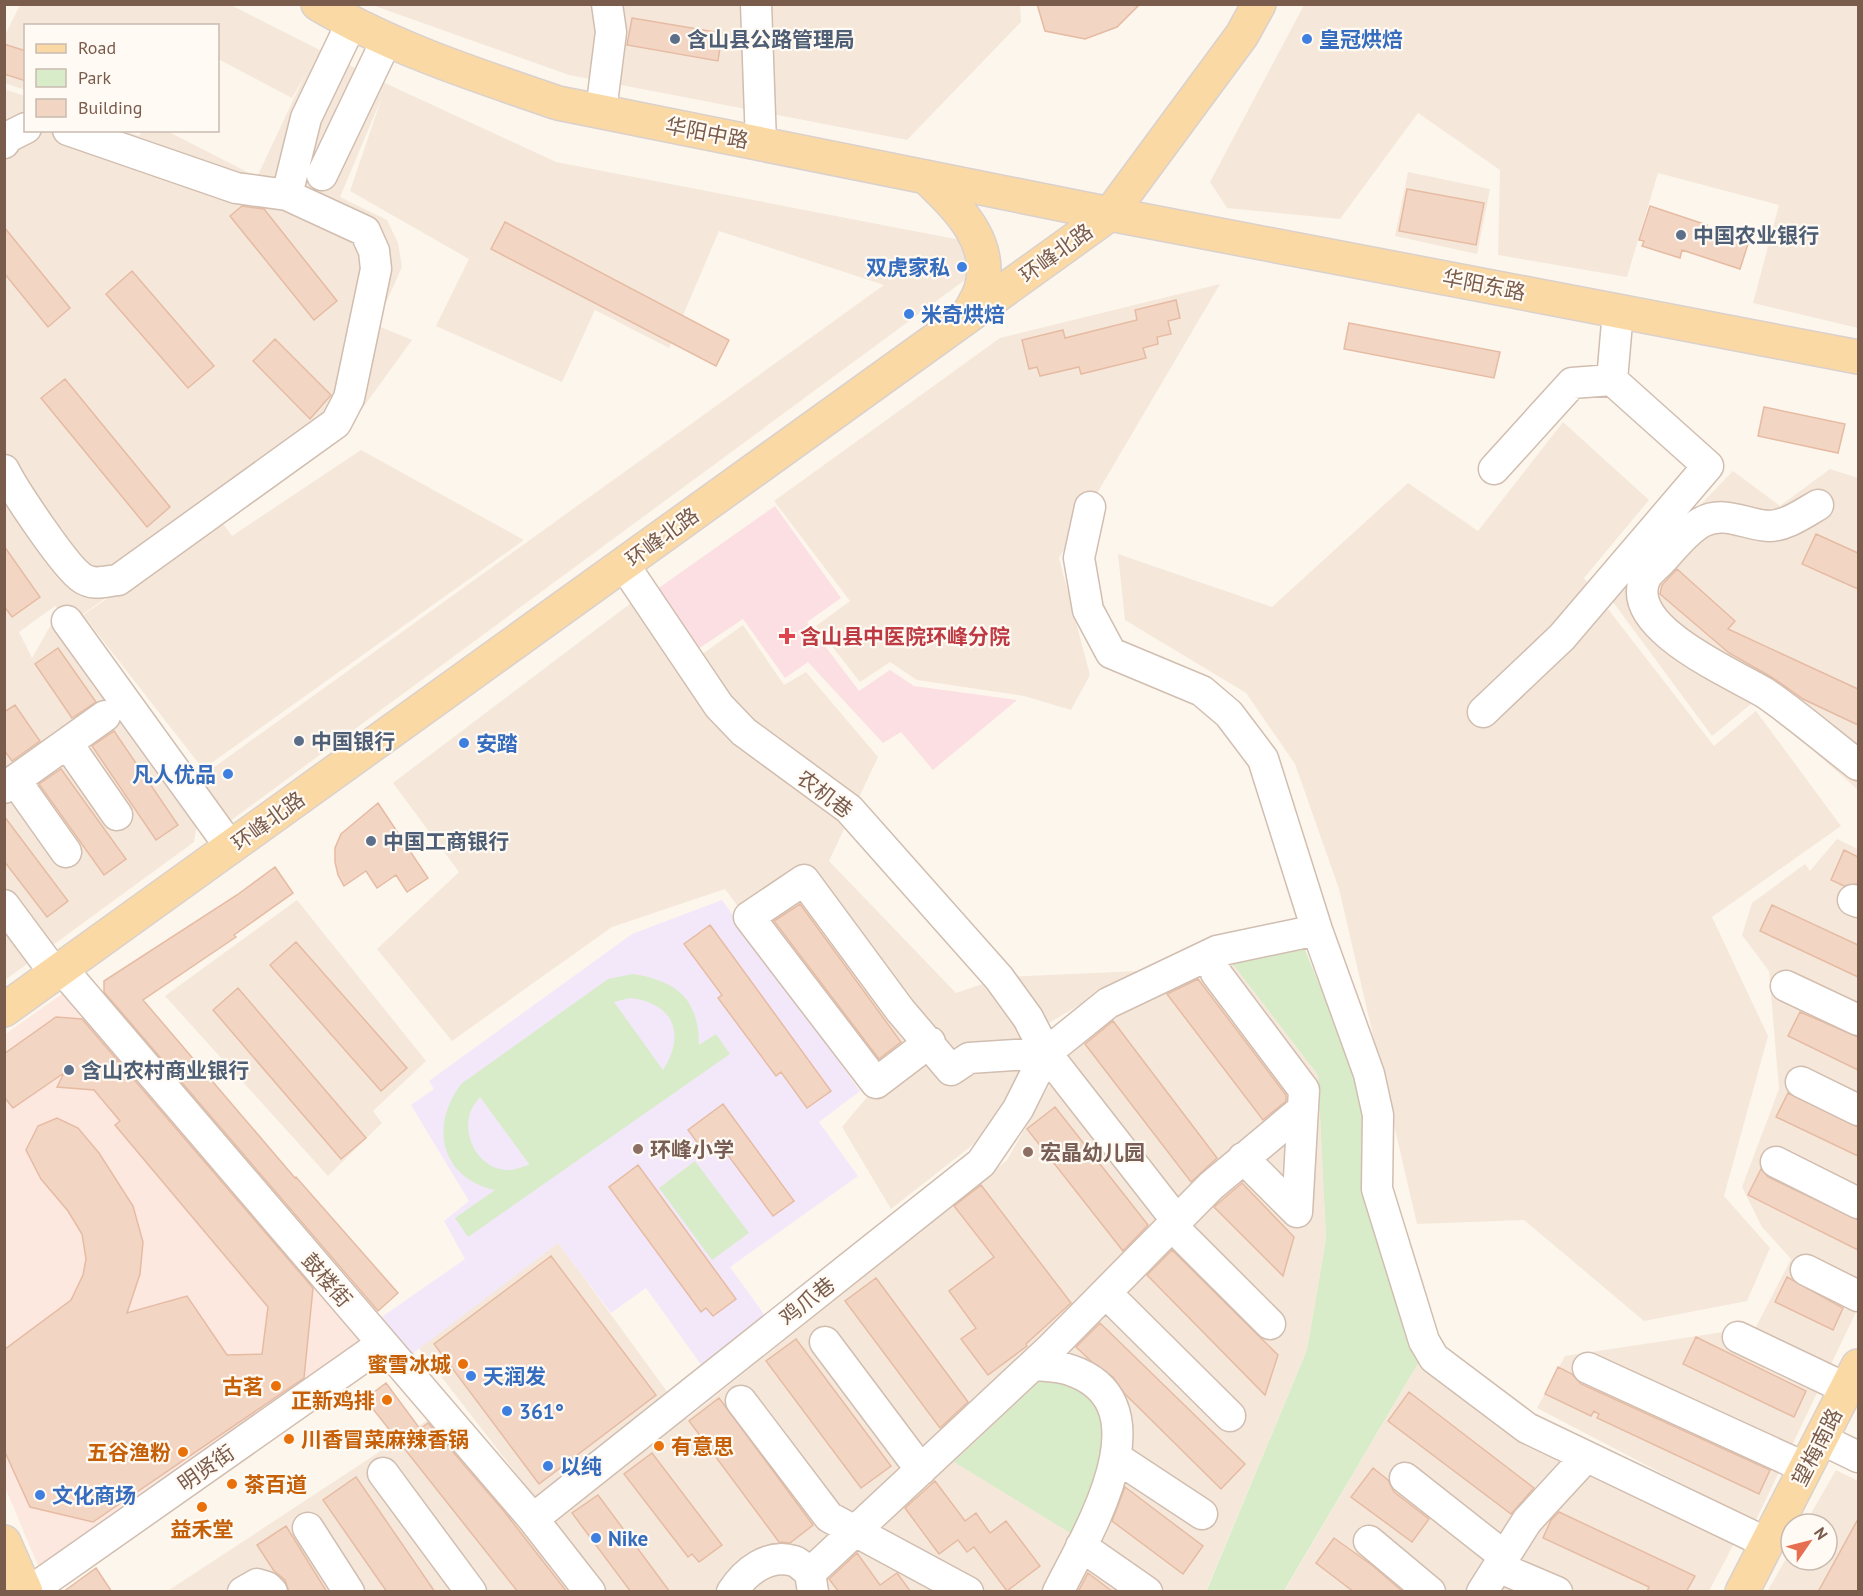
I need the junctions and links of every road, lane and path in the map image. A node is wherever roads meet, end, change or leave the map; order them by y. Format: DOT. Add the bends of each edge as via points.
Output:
graph roads {
  1 [pos="318,4"];
  2 [pos="607,4"];
  3 [pos="756,4"];
  4 [pos="1259,4"];
  5 [pos="351,24"];
  6 [pos="387,39"];
  7 [pos="601,111"];
  8 [pos="24,129"];
  9 [pos="74,132"];
  10 [pos="4,143"];
  11 [pos="761,143"];
  12 [pos="322,174"];
  13 [pos="927,177"];
  14 [pos="286,195"];
  15 [pos="1110,214"];
  16 [pos="1618,311"];
  17 [pos="966,318"];
  18 [pos="1858,357"];
  19 [pos="1612,380"];
  20 [pos="1494,469"];
  21 [pos="4,470"];
  22 [pos="1818,505"];
  23 [pos="1090,507"];
  24 [pos="624,565"];
  25 [pos="67,621"];
  26 [pos="1483,712"];
  27 [pos="105,716"];
  28 [pos="67,743"];
  29 [pos="1858,765"];
  30 [pos="7,785"];
  31 [pos="117,815"];
  32 [pos="231,848"];
  33 [pos="66,852"];
  34 [pos="4,905"];
  35 [pos="1317,930"];
  36 [pos="59,972"];
  37 [pos="1216,973"];
  38 [pos="1786,987"];
  39 [pos="4,1010"];
  40 [pos="1858,1020"];
  41 [pos="930,1042"];
  42 [pos="1046,1053"];
  43 [pos="1801,1082"];
  44 [pos="1303,1109"];
  45 [pos="1858,1110"];
  46 [pos="1243,1158"];
  47 [pos="1776,1162"];
  48 [pos="1858,1203"];
  49 [pos="1174,1224"];
  50 [pos="1806,1270"];
  51 [pos="1106,1293"];
  52 [pos="1858,1296"];
  53 [pos="1270,1324"];
  54 [pos="1738,1337"];
  55 [pos="825,1342"];
  56 [pos="382,1344"];
  57 [pos="1034,1365"];
  58 [pos="1588,1368"];
  59 [pos="1852,1378"];
  60 [pos="741,1401"];
  61 [pos="1230,1416"];
  62 [pos="1821,1439"];
  63 [pos="1858,1457"];
  64 [pos="1117,1458"];
  65 [pos="1585,1458"];
  66 [pos="1806,1468"];
  67 [pos="921,1470"];
  68 [pos="383,1473"];
  69 [pos="1405,1479"];
  70 [pos="1202,1514"];
  71 [pos="533,1519"];
  72 [pos="308,1528"];
  73 [pos="857,1530"];
  74 [pos="1369,1541"];
  75 [pos="4,1542"];
  76 [pos="1767,1543"];
  77 [pos="1081,1546"];
  78 [pos="1501,1561"];
  79 [pos="812,1582"];
  80 [pos="467,1590"];
  81 [pos="28,1592"];
  82 [pos="243,1592"];
  83 [pos="272,1592"];
  84 [pos="349,1592"];
  85 [pos="590,1592"];
  86 [pos="732,1592"];
  87 [pos="968,1592"];
  88 [pos="1058,1592"];
  89 [pos="1148,1592"];
  90 [pos="1431,1592"];
  91 [pos="1482,1592"];
  92 [pos="1557,1592"];
  93 [pos="1742,1592"];
  1 -- 5 [label="main road, 华阳中路"];
  2 -- 7 [label="street" via="611,32"];
  3 -- 11 [label="street"];
  4 -- 15 [label="main road, 环峰北路" via="1242,35"];
  5 -- 6 [label="main road, 华阳中路"];
  5 -- 14 [label="street" via="306,118"];
  6 -- 7 [label="main road, 华阳中路" via="474,74 558,102"];
  6 -- 12 [label="street"];
  7 -- 11 [label="main road, 华阳中路"];
  8 -- 10 [label="street"];
  9 -- 14 [label="street" via="236,188"];
  11 -- 13 [label="main road, 华阳中路"];
  13 -- 15 [label="main road, 华阳中路"];
  13 -- 17 [label="main road" via="958,208 982,251 981,289"];
  14 -- 21 [label="street" via="365,231 374,251 376,268 349,398 336,423 118,579 96,583 82,578 57,550"];
  15 -- 16 [label="main road, 华阳东路"];
  15 -- 17 [label="main road, 环峰北路"];
  16 -- 18 [label="main road, 华阳东路"];
  16 -- 19 [label="street"];
  17 -- 24 [label="main road, 环峰北路"];
  19 -- 20 [label="street" via="1572,382"];
  19 -- 26 [label="street" via="1708,466 1562,637"];
  22 -- 29 [label="street" via="1791,521 1770,526 1721,516 1703,521 1645,579 1642,592 1649,611 1667,635 1686,650 1765,694"];
  23 -- 35 [label="street" via="1079,558 1088,610 1111,653 1202,691 1229,714 1263,759"];
  24 -- 32 [label="main road, 环峰北路"];
  24 -- 42 [label="street, 农机巷" via="719,706 744,732 849,808 999,978 1028,1018"];
  25 -- 32 [label="street"];
  27 -- 28 [label="street"];
  28 -- 30 [label="street"];
  28 -- 31 [label="street"];
  30 -- 33 [label="street"];
  32 -- 36 [label="main road, 环峰北路"];
  34 -- 36 [label="street, 鼓楼街"];
  35 -- 42 [label="street" via="1217,951 1108,1003"];
  35 -- 65 [label="street" via="1369,1074 1378,1115 1377,1189 1424,1341 1434,1358 1527,1428"];
  36 -- 39 [label="main road, 环峰北路"];
  36 -- 56 [label="street, 鼓楼街"];
  37 -- 44 [label="street" via="1304,1090"];
  38 -- 40 [label="street"];
  41 -- 41 [label="street" via="900,1010 804,880 750,917 876,1083"];
  41 -- 42 [label="street" via="951,1070 969,1058"];
  42 -- 49 [label="street, 农机巷"];
  42 -- 71 [label="street, 鸡爪巷" via="1018,1109 981,1163"];
  43 -- 45 [label="street"];
  44 -- 46 [label="street"];
  44 -- 46 [label="street" via="1297,1212"];
  46 -- 49 [label="street"];
  47 -- 48 [label="street"];
  49 -- 51 [label="street"];
  49 -- 53 [label="street, 农机巷"];
  50 -- 52 [label="street"];
  51 -- 57 [label="street"];
  51 -- 61 [label="street"];
  54 -- 59 [label="street"];
  55 -- 67 [label="street"];
  56 -- 71 [label="street, 鼓楼街"];
  56 -- 81 [label="street, 明贤街"];
  57 -- 64 [label="street" via="1069,1369 1087,1377 1103,1392 1114,1409 1119,1431"];
  57 -- 67 [label="street"];
  58 -- 66 [label="street"];
  59 -- 62 [label="main road, 望梅南路"];
  60 -- 73 [label="street" via="829,1517"];
  62 -- 63 [label="street"];
  62 -- 66 [label="main road, 望梅南路"];
  64 -- 70 [label="street"];
  64 -- 77 [label="street"];
  65 -- 76 [label="street"];
  65 -- 78 [label="street" via="1540,1505"];
  66 -- 76 [label="main road, 望梅南路"];
  67 -- 73 [label="street"];
  68 -- 80 [label="street"];
  69 -- 78 [label="street"];
  71 -- 85 [label="street, 鼓楼街"];
  72 -- 84 [label="street"];
  73 -- 79 [label="street"];
  73 -- 87 [label="street"];
  74 -- 90 [label="street"];
  75 -- 81 [label="main road"];
  76 -- 93 [label="main road, 望梅南路"];
  77 -- 88 [label="street"];
  77 -- 89 [label="street"];
  78 -- 91 [label="street"];
  78 -- 92 [label="street"];
  79 -- 86 [label="street" via="794,1562 759,1564"];
  82 -- 83 [label="street" via="257,1584"];
}
